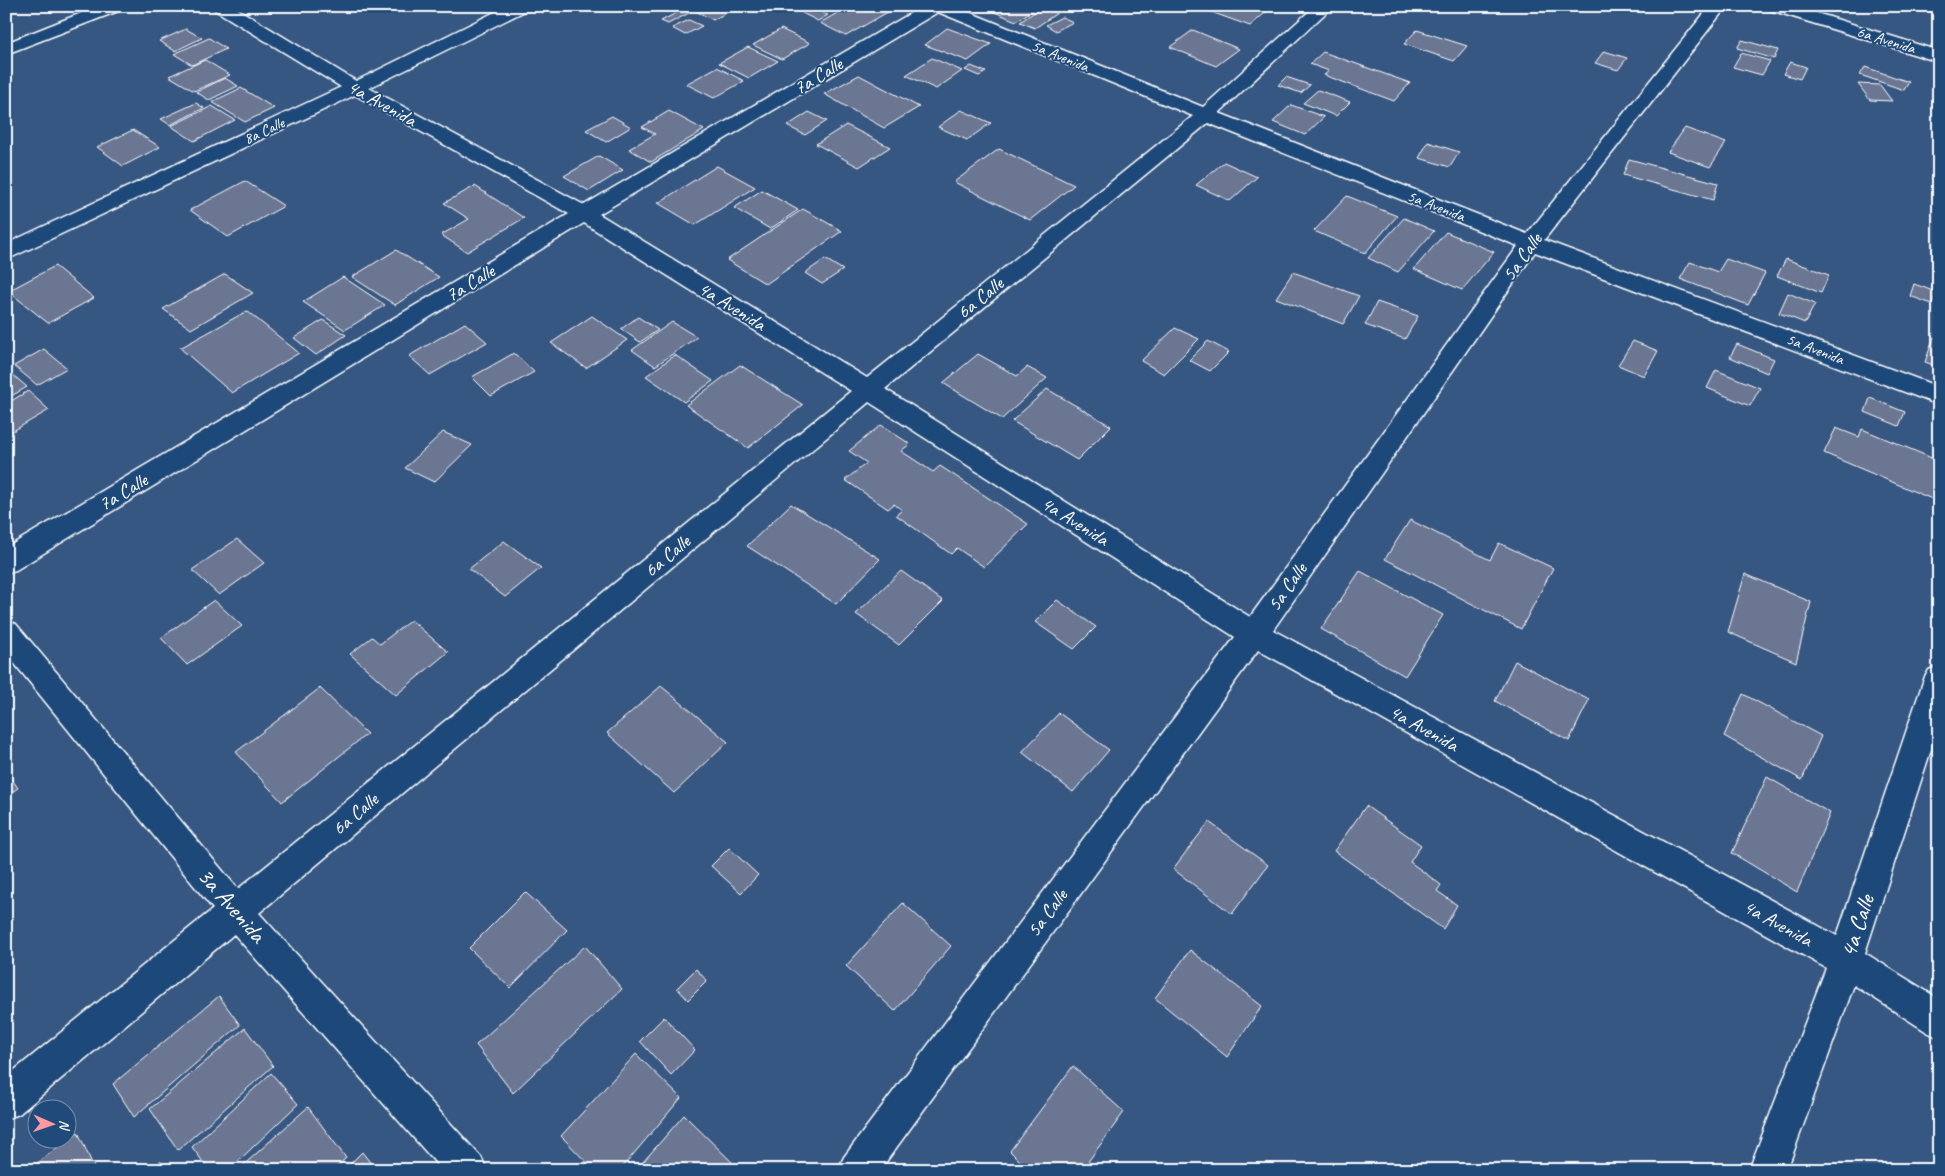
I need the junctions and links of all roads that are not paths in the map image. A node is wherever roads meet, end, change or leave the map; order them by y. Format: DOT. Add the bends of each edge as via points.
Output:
graph roads {
  1 [pos="115,6"];
  2 [pos="221,6"];
  3 [pos="521,6"];
  4 [pos="937,6"];
  5 [pos="1325,6"];
  6 [pos="1719,6"];
  7 [pos="1776,6"];
  8 [pos="6,49"];
  9 [pos="1939,57"];
  10 [pos="355,88"];
  11 [pos="1206,115"];
  12 [pos="584,214"];
  13 [pos="1531,243"];
  14 [pos="6,253"];
  15 [pos="868,390"];
  16 [pos="1939,396"];
  17 [pos="6,562"];
  18 [pos="6,632"];
  19 [pos="1254,634"];
  20 [pos="1939,679"];
  21 [pos="236,912"];
  22 [pos="1846,960"];
  23 [pos="1939,1020"];
  24 [pos="6,1102"];
  25 [pos="468,1170"];
  26 [pos="857,1170"];
  27 [pos="1768,1170"];
  1 -- 8 [label="street"];
  2 -- 10 [label="street, 4a Avenida"];
  3 -- 10 [label="street, 8a Calle"];
  4 -- 11 [label="street, 5a Avenida"];
  4 -- 12 [label="street, 7a Calle"];
  5 -- 11 [label="street, 6a Calle"];
  6 -- 13 [label="street, 5a Calle"];
  7 -- 9 [label="street, 6a Avenida"];
  10 -- 12 [label="street, 4a Avenida"];
  10 -- 14 [label="street, 8a Calle"];
  11 -- 13 [label="street, 5a Avenida"];
  11 -- 15 [label="street, 6a Calle"];
  12 -- 15 [label="street, 4a Avenida"];
  12 -- 17 [label="street, 7a Calle"];
  13 -- 16 [label="street, 5a Avenida"];
  13 -- 19 [label="street, 5a Calle"];
  15 -- 19 [label="street, 4a Avenida"];
  15 -- 21 [label="street, 6a Calle"];
  18 -- 21 [label="street, 3a Avenida"];
  19 -- 22 [label="street, 4a Avenida"];
  19 -- 26 [label="street, 5a Calle"];
  20 -- 22 [label="street, 4a Calle"];
  21 -- 24 [label="street, 6a Calle"];
  21 -- 25 [label="street, 3a Avenida"];
  22 -- 23 [label="street, 4a Avenida"];
  22 -- 27 [label="street, 4a Calle"];
}
